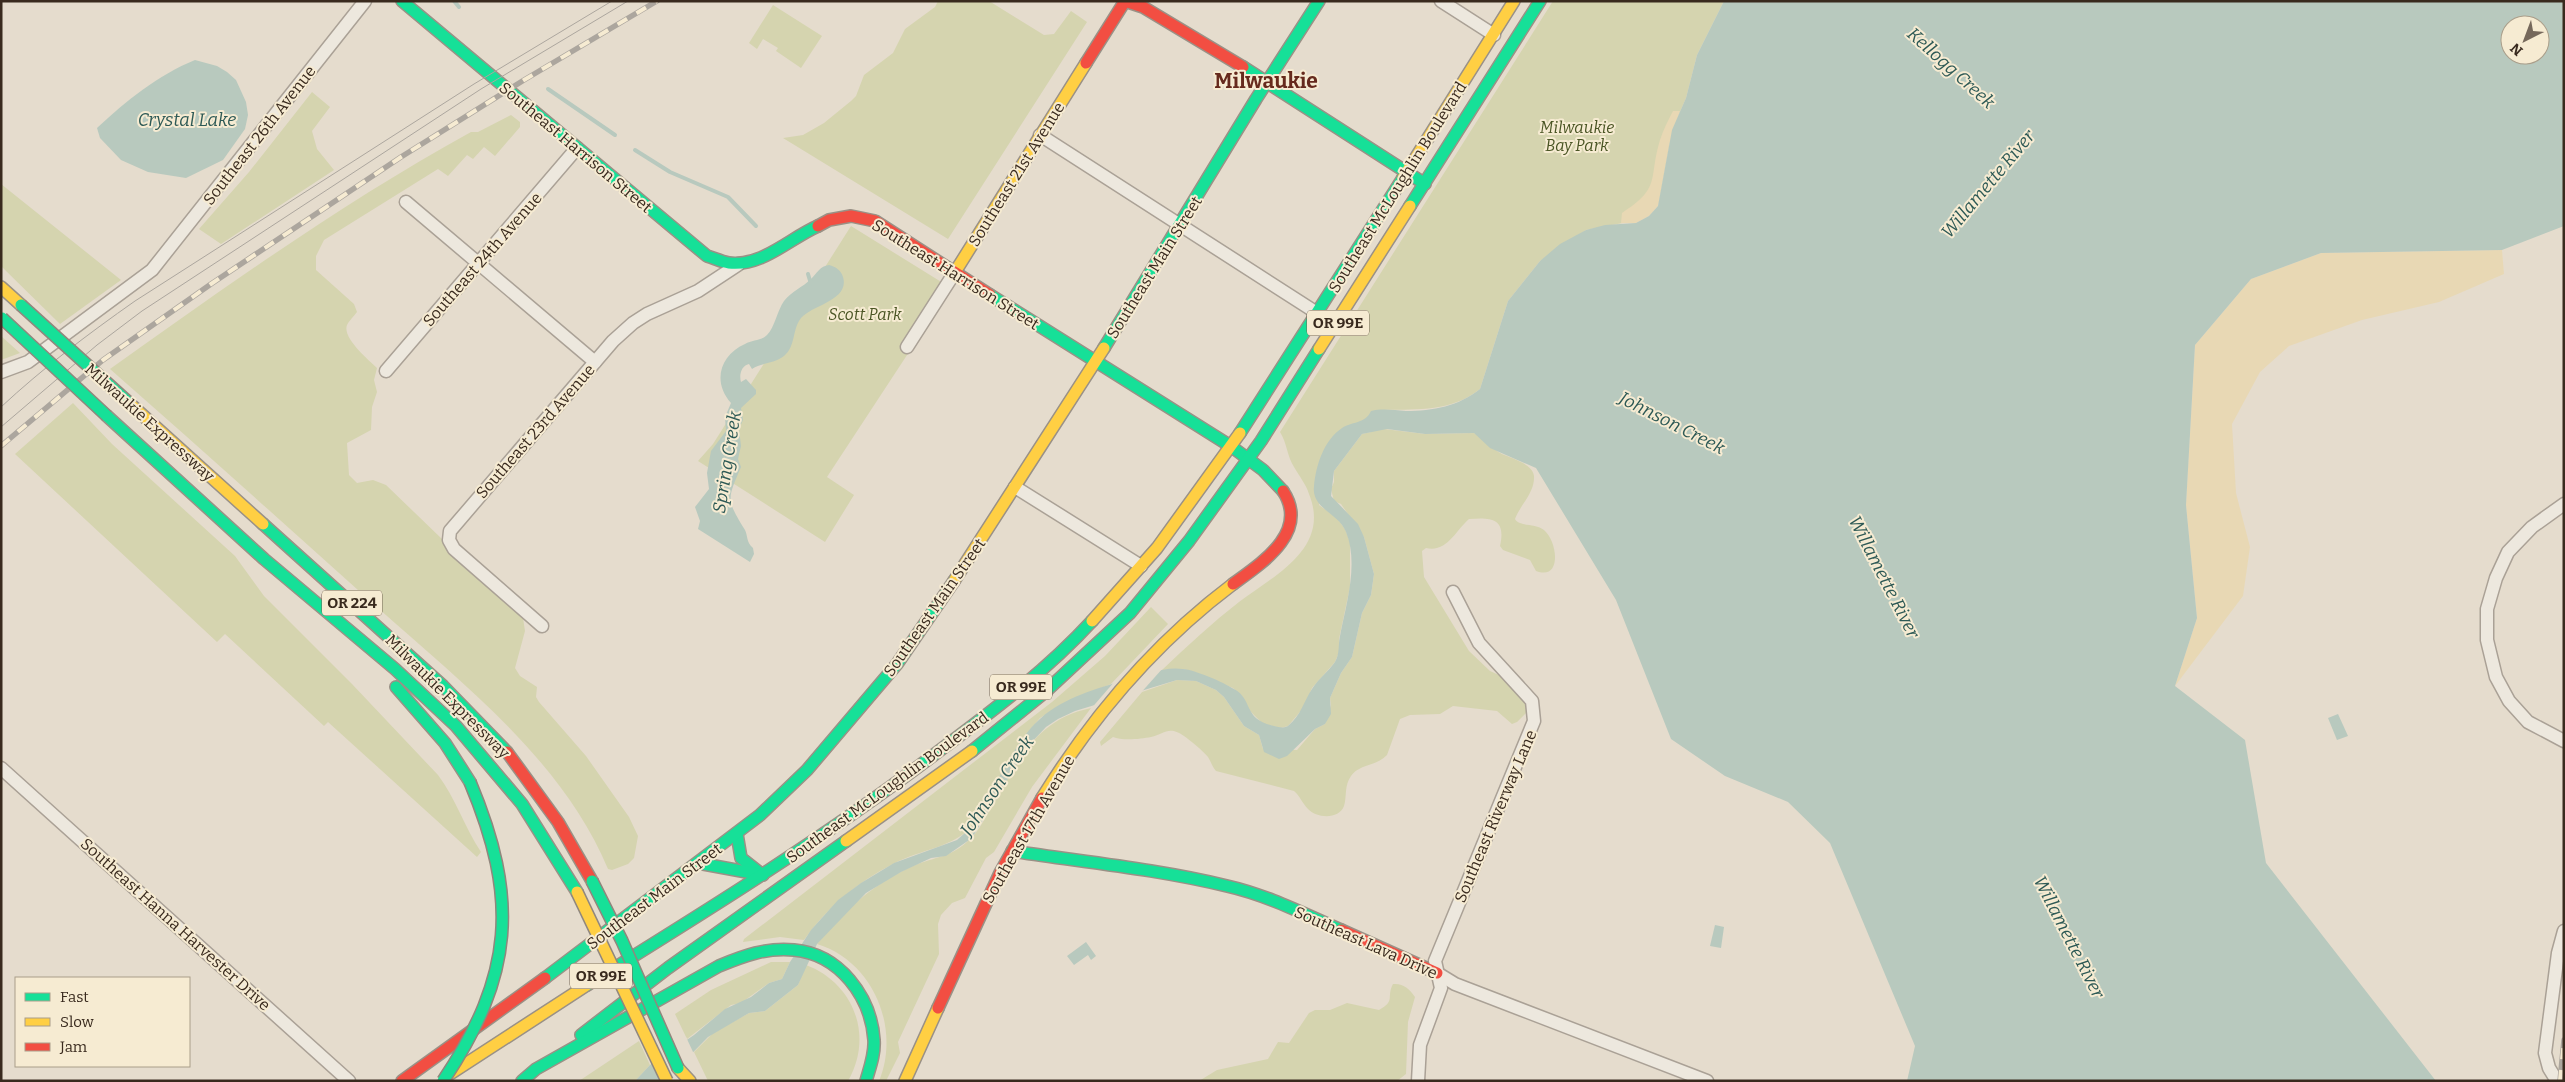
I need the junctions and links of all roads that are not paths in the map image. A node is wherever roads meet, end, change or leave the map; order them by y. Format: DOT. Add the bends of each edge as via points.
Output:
graph roads {
  1 [pos="366,1"];
  2 [pos="402,1"];
  3 [pos="1125,1"];
  4 [pos="1319,1"];
  5 [pos="1441,1"];
  6 [pos="1514,1"];
  7 [pos="1540,1"];
  8 [pos="1494,35"];
  9 [pos="1267,83"];
  10 [pos="1040,135"];
  11 [pos="577,148"];
  12 [pos="1406,172"];
  13 [pos="1425,184"];
  14 [pos="406,202"];
  15 [pos="1180,226"];
  16 [pos="479,264"];
  17 [pos="739,264"];
  18 [pos="955,272"];
  19 [pos="1,286"];
  20 [pos="1317,313"];
  21 [pos="2,318"];
  22 [pos="907,347"];
  23 [pos="1096,361"];
  24 [pos="595,362"];
  25 [pos="386,371"];
  26 [pos="1,372"];
  27 [pos="1230,446"];
  28 [pos="1248,460"];
  29 [pos="1014,487"];
  30 [pos="2564,504"];
  31 [pos="1141,566"];
  32 [pos="1453,592"];
  33 [pos="317,606"];
  34 [pos="542,626"];
  35 [pos="2564,741"];
  36 [pos="1,768"];
  37 [pos="737,834"];
  38 [pos="1012,851"];
  39 [pos="698,863"];
  40 [pos="763,876"];
  41 [pos="2564,931"];
  42 [pos="1437,973"];
  43 [pos="678,1068"];
  44 [pos="536,1069"];
  45 [pos="349,1081"];
  46 [pos="402,1081"];
  47 [pos="442,1081"];
  48 [pos="522,1081"];
  49 [pos="668,1081"];
  50 [pos="684,1081"];
  51 [pos="690,1081"];
  52 [pos="866,1081"];
  53 [pos="905,1081"];
  54 [pos="1418,1081"];
  55 [pos="1707,1081"];
  56 [pos="2557,1081"];
  1 -- 26 [label="street, Southeast 26th Avenue" via="152,270 28,362"];
  2 -- 11 [label="main road, Southeast Harrison Street"];
  3 -- 9 [label="main road" via="1143,7"];
  3 -- 10 [label="main road, Southeast 21st Avenue"];
  4 -- 9 [label="main road, Southeast Main Street"];
  5 -- 8 [label="street"];
  6 -- 8 [label="main road, Southeast McLoughlin Boulevard / OR 99E"];
  7 -- 13 [label="main road, Southeast McLoughlin Boulevard / OR 99E"];
  8 -- 12 [label="main road, Southeast McLoughlin Boulevard / OR 99E"];
  9 -- 12 [label="main road"];
  9 -- 15 [label="main road, Southeast Main Street"];
  10 -- 15 [label="street"];
  10 -- 18 [label="main road, Southeast 21st Avenue"];
  11 -- 16 [label="street, Southeast 24th Avenue"];
  11 -- 17 [label="main road, Southeast Harrison Street" via="699,251 720,261"];
  12 -- 13 [label="main road"];
  12 -- 20 [label="main road, Southeast McLoughlin Boulevard / OR 99E"];
  13 -- 28 [label="main road, Southeast McLoughlin Boulevard / OR 99E"];
  14 -- 16 [label="street"];
  15 -- 20 [label="street"];
  15 -- 23 [label="main road, Southeast Main Street"];
  16 -- 24 [label="street"];
  16 -- 25 [label="street, Southeast 24th Avenue"];
  17 -- 18 [label="main road, Southeast Harrison Street" via="765,257 818,223 857,216 879,223"];
  17 -- 24 [label="street, Southeast 23rd Avenue" via="702,288 672,300 633,323"];
  18 -- 22 [label="street, Southeast 21st Avenue"];
  18 -- 23 [label="main road, Southeast Harrison Street"];
  19 -- 43 [label="main road, Milwaukie Expressway / OR 224, bridge" via="437,680 493,736 538,792 592,881"];
  20 -- 27 [label="main road, Southeast McLoughlin Boulevard / OR 99E"];
  21 -- 33 [label="main road, Milwaukie Expressway / OR 224, bridge"];
  23 -- 27 [label="main road, Southeast Harrison Street"];
  23 -- 29 [label="main road, Southeast Main Street"];
  24 -- 34 [label="street, Southeast 23rd Avenue" via="453,527 449,536 454,549"];
  27 -- 28 [label="main road, Southeast Harrison Street"];
  27 -- 31 [label="main road, Southeast McLoughlin Boulevard / OR 99E"];
  28 -- 38 [label="main road, Southeast 17th Avenue" via="1273,478 1283,490 1292,514 1289,532 1264,559 1167,641 1099,716 1066,760"];
  28 -- 44 [label="main road, Southeast McLoughlin Boulevard / OR 99E" via="1130,613 1045,692 990,737 675,963"];
  29 -- 31 [label="street"];
  29 -- 37 [label="main road, Southeast Main Street" via="914,640 872,696 807,770"];
  30 -- 35 [label="street" via="2532,527 2508,552 2487,609 2487,640 2496,677 2509,701 2528,722"];
  31 -- 40 [label="main road, Southeast McLoughlin Boulevard / OR 99E" via="1086,628 982,719 907,777"];
  32 -- 42 [label="street, Southeast Riverway Lane" via="1479,643 1532,702 1534,721 1435,961"];
  33 -- 47 [label="main road, bridge" via="446,744 484,810 500,866 504,917 498,966 483,1015 470,1042"];
  33 -- 49 [label="main road, Milwaukie Expressway / OR 224, bridge" via="405,677 480,749 524,803 578,892"];
  36 -- 45 [label="street, Southeast Hanna Harvester Drive"];
  37 -- 39 [label="main road, Southeast Main Street"];
  37 -- 40 [label="main road" via="741,858"];
  38 -- 42 [label="main road, Southeast Lava Drive" via="1228,886 1344,930"];
  38 -- 53 [label="main road, Southeast 17th Avenue" via="978,918"];
  39 -- 40 [label="main road"];
  39 -- 46 [label="main road, Southeast Main Street"];
  40 -- 47 [label="main road, Southeast McLoughlin Boulevard / OR 99E"];
  41 -- 56 [label="street" via="2558,953 2545,1053"];
  42 -- 54 [label="street, Southeast Riverway Lane" via="1441,988 1420,1045"];
  42 -- 55 [label="street, Southeast Lava Drive" via="1455,984"];
  43 -- 50 [label="main road, Milwaukie Expressway / OR 224"];
  43 -- 51 [label="main road"];
  44 -- 48 [label="main road, Southeast McLoughlin Boulevard / OR 99E"];
  44 -- 52 [label="main road" via="719,966 761,951 783,949 824,959 842,972 861,993 872,1019 874,1048"];
}
